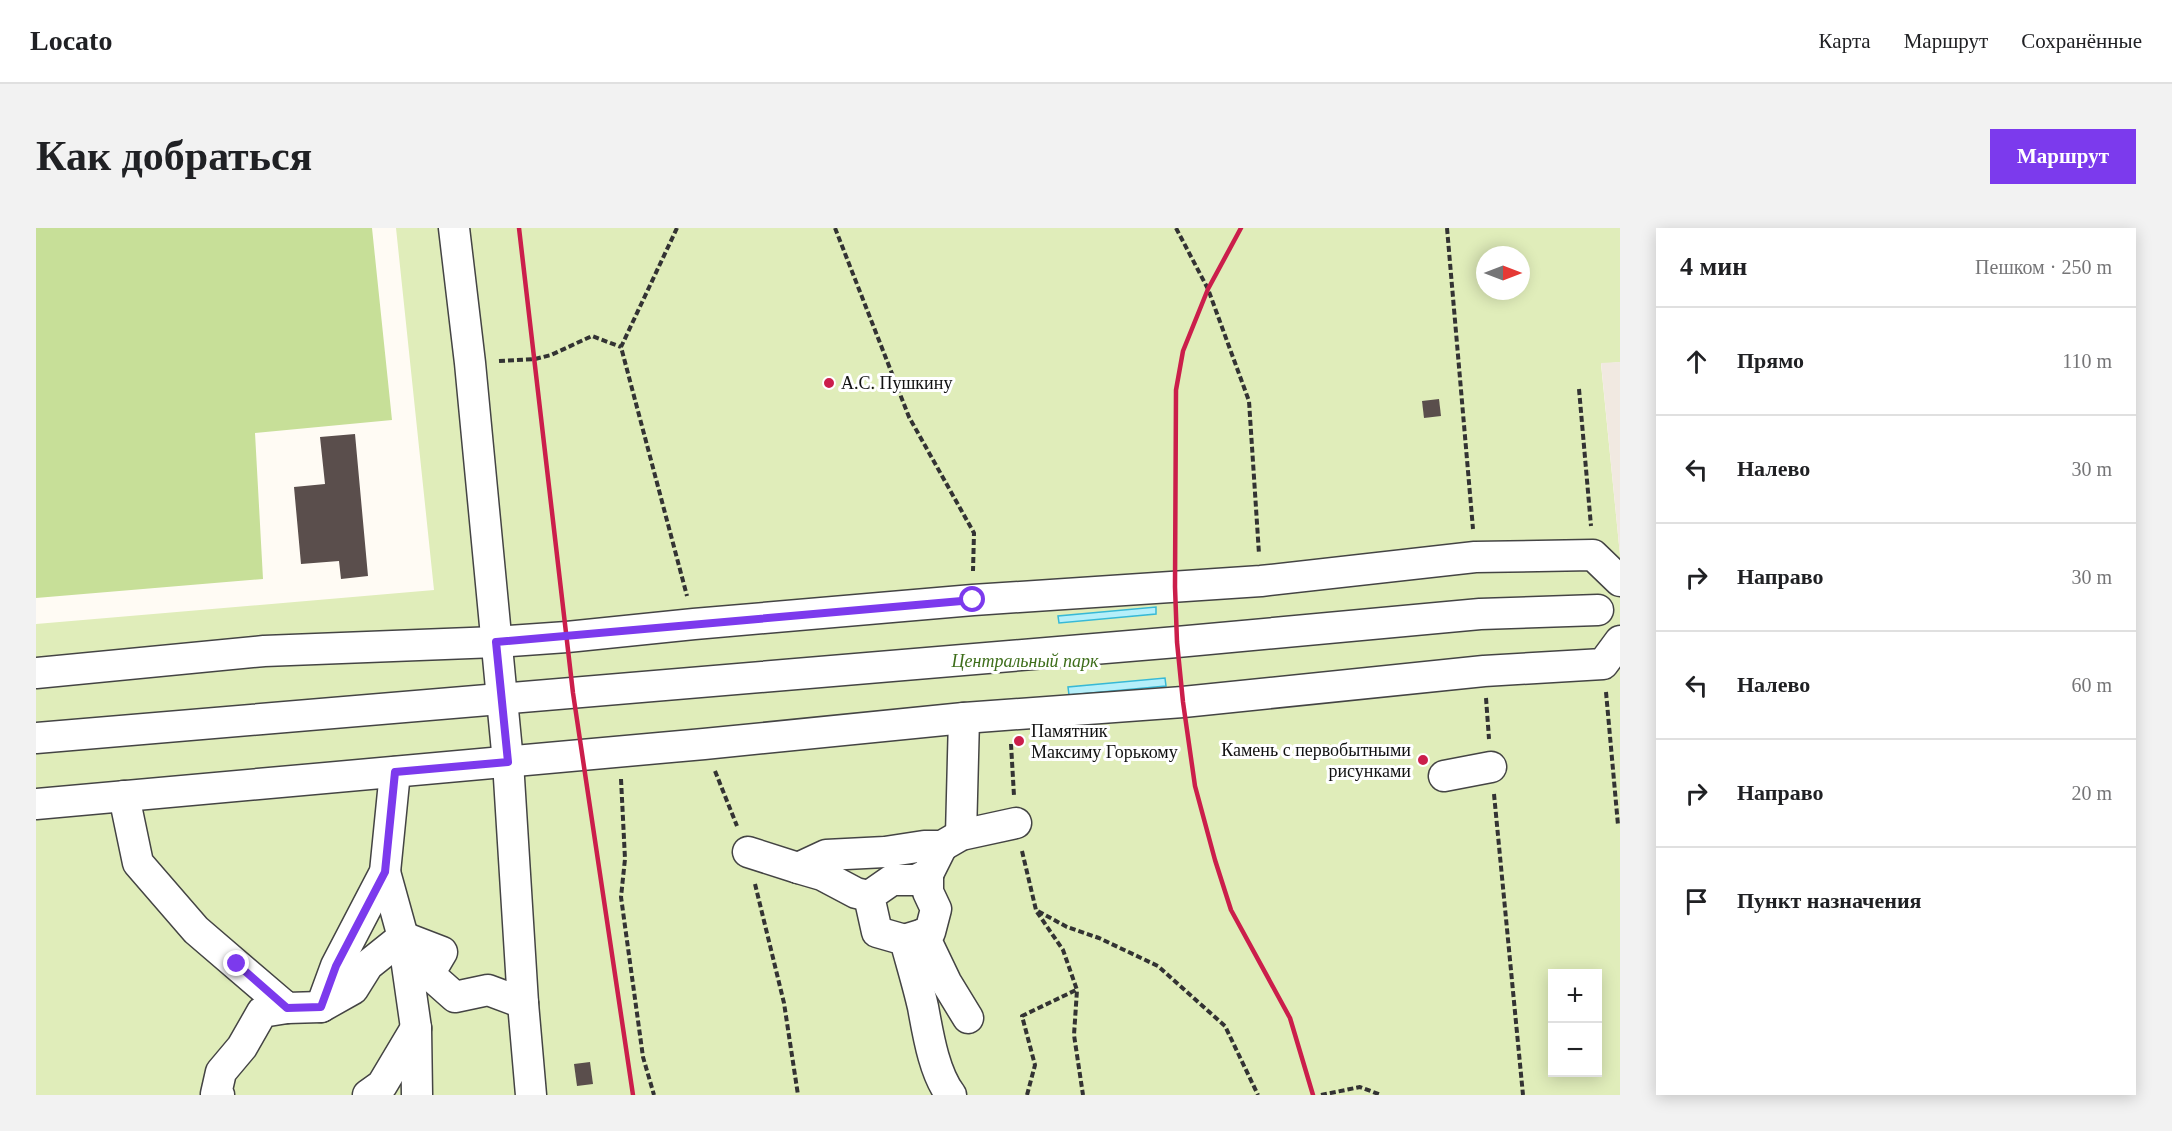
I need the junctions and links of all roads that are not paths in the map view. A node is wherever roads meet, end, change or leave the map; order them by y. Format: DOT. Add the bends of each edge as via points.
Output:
graph roads {
  1 [pos="454,228"];
  2 [pos="1620,581"];
  3 [pos="1620,586"];
  4 [pos="1609,617"];
  5 [pos="1620,640"];
  6 [pos="496,642"];
  7 [pos="36,673"];
  8 [pos="501,699"];
  9 [pos="964,718"];
  10 [pos="36,738"];
  11 [pos="508,762"];
  12 [pos="1491,767"];
  13 [pos="395,772"];
  14 [pos="1444,776"];
  15 [pos="124,795"];
  16 [pos="36,804"];
  17 [pos="1016,823"];
  18 [pos="952,841"];
  19 [pos="748,852"];
  20 [pos="798,868"];
  21 [pos="385,872"];
  22 [pos="928,874"];
  23 [pos="868,896"];
  24 [pos="403,937"];
  25 [pos="914,937"];
  26 [pos="523,1003"];
  27 [pos="321,1007"];
  28 [pos="287,1008"];
  29 [pos="924,1016"];
  30 [pos="416,1028"];
  31 [pos="219,1095"];
  32 [pos="368,1095"];
  33 [pos="417,1095"];
  34 [pos="531,1095"];
  35 [pos="951,1095"];
  1 -- 6 [label="street"];
  2 -- 6 [label="street" via="1593,555 1475,557 1261,581 973,600"];
  3 -- 4 [label="street"];
  4 -- 8 [label="street" via="1480,614"];
  5 -- 9 [label="street" via="1603,664 1484,671 1183,702"];
  6 -- 7 [label="street" via="264,651"];
  6 -- 8 [label="street"];
  8 -- 10 [label="street"];
  8 -- 11 [label="street"];
  9 -- 11 [label="street"];
  9 -- 18 [label="street"];
  11 -- 13 [label="street"];
  11 -- 26 [label="street"];
  12 -- 14 [label="street"];
  13 -- 15 [label="street"];
  13 -- 21 [label="street"];
  15 -- 16 [label="street"];
  15 -- 28 [label="street" via="138,863 196,930"];
  17 -- 18 [label="street"];
  18 -- 20 [label="street" via="885,852 826,855"];
  18 -- 22 [label="street"];
  19 -- 20 [label="street"];
  20 -- 23 [label="street"];
  21 -- 24 [label="street"];
  21 -- 27 [label="street" via="336,966"];
  22 -- 23 [label="street" via="916,880 892,880"];
  22 -- 25 [label="street" via="928,892 936,909 930,932"];
  23 -- 25 [label="street" via="877,932"];
  24 -- 26 [label="street" via="442,952 429,974 455,997 488,990"];
  24 -- 27 [label="street" via="368,965 353,989"];
  24 -- 30 [label="street"];
  25 -- 29 [label="street"];
  25 -- 29 [label="street" via="962,1007 942,1006"];
  26 -- 34 [label="street"];
  27 -- 28 [label="street"];
  28 -- 31 [label="street" via="262,1012 242,1047 221,1072 216,1094"];
  29 -- 35 [label="street" via="944,1087"];
  30 -- 32 [label="street" via="382,1085"];
  30 -- 33 [label="street"];
}
